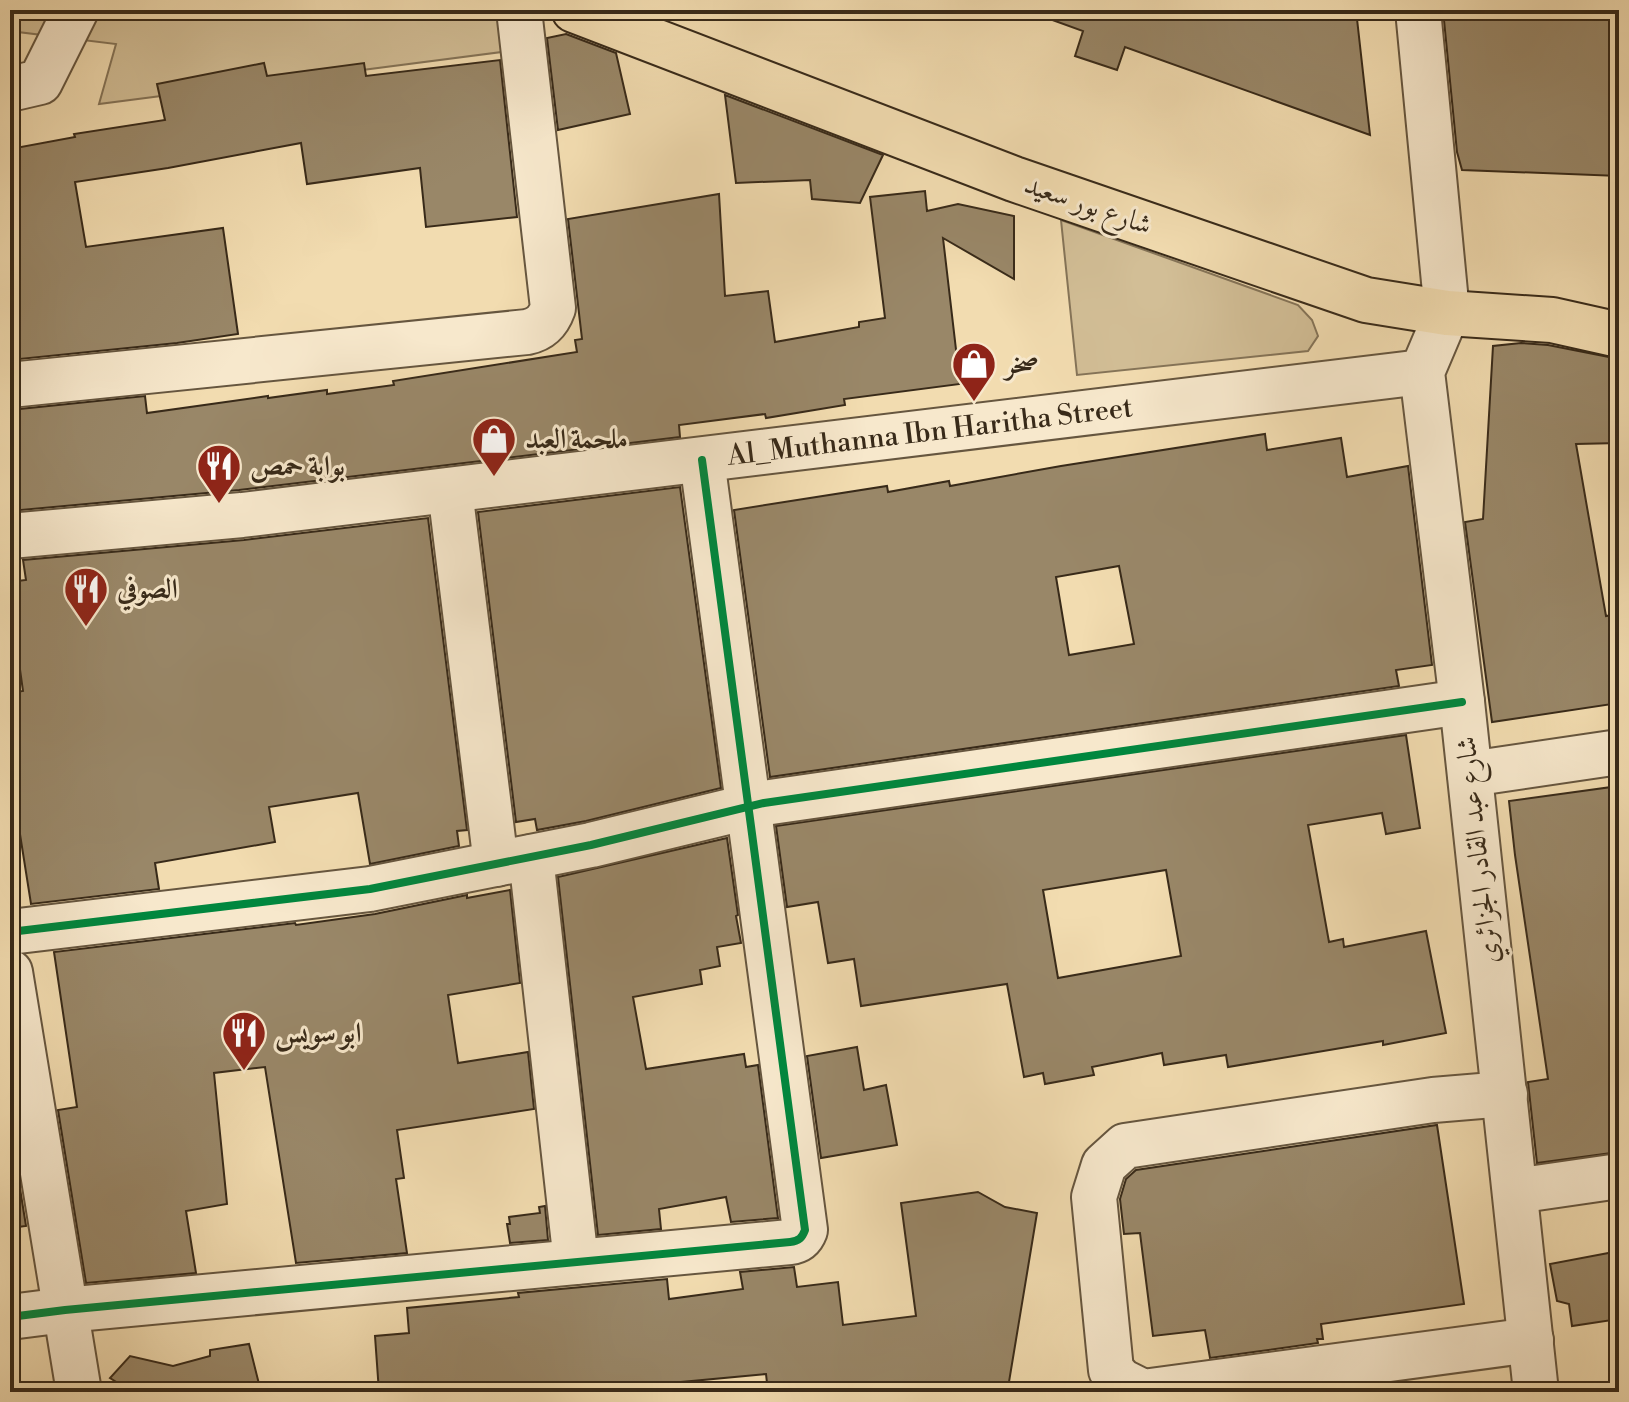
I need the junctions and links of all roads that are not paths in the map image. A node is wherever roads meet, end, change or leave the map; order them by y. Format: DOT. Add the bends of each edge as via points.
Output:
graph roads {
  1 [pos="76,10"];
  2 [pos="519,10"];
  3 [pos="574,10"];
  4 [pos="1418,10"];
  5 [pos="10,89"];
  6 [pos="1447,313"];
  7 [pos="1619,335"];
  8 [pos="1422,372"];
  9 [pos="10,385"];
  10 [pos="702,460"];
  11 [pos="450,490"];
  12 [pos="10,536"];
  13 [pos="1462,702"];
  14 [pos="1619,752"];
  15 [pos="1470,774"];
  16 [pos="748,807"];
  17 [pos="514,860"];
  18 [pos="10,932"];
  19 [pos="10,972"];
  20 [pos="1505,1094"];
  21 [pos="1619,1176"];
  22 [pos="1515,1191"];
  23 [pos="576,1262"];
  24 [pos="65,1310"];
  25 [pos="10,1317"];
  26 [pos="1531,1340"];
  27 [pos="79,1392"];
  28 [pos="1536,1392"];
  1 -- 5 [label="street" via="40,82"];
  2 -- 9 [label="street" via="553,308 536,330"];
  3 -- 6 [label="main road, شارع بور سعيد" via="1014,179 1366,300"];
  4 -- 6 [label="street"];
  6 -- 7 [label="main road, شارع بور سعيد" via="1552,320"];
  6 -- 8 [label="street, شارع عبد القادر الجزائري"];
  8 -- 10 [label="street, Al_Muthanna Ibn Haritha Street"];
  8 -- 13 [label="street, شارع عبد القادر الجزائري"];
  10 -- 11 [label="street, Al_Muthanna Ibn Haritha Street"];
  10 -- 16 [label="street"];
  11 -- 12 [label="street, Al_Muthanna Ibn Haritha Street"];
  11 -- 17 [label="street"];
  13 -- 15 [label="street, شارع عبد القادر الجزائري"];
  13 -- 16 [label="street"];
  14 -- 15 [label="street"];
  15 -- 20 [label="street, شارع عبد القادر الجزائري"];
  16 -- 17 [label="street"];
  16 -- 23 [label="street" via="803,1236 790,1242"];
  17 -- 18 [label="street" via="370,889"];
  17 -- 23 [label="street"];
  19 -- 24 [label="street"];
  20 -- 22 [label="street, شارع عبد القادر الجزائري"];
  20 -- 26 [label="street" via="1125,1146 1104,1165 1094,1197 1111,1370 1143,1392"];
  21 -- 22 [label="street"];
  22 -- 26 [label="street, شارع عبد القادر الجزائري"];
  23 -- 24 [label="street"];
  24 -- 25 [label="street"];
  24 -- 27 [label="street"];
  26 -- 28 [label="street, شارع عبد القادر الجزائري"];
}
